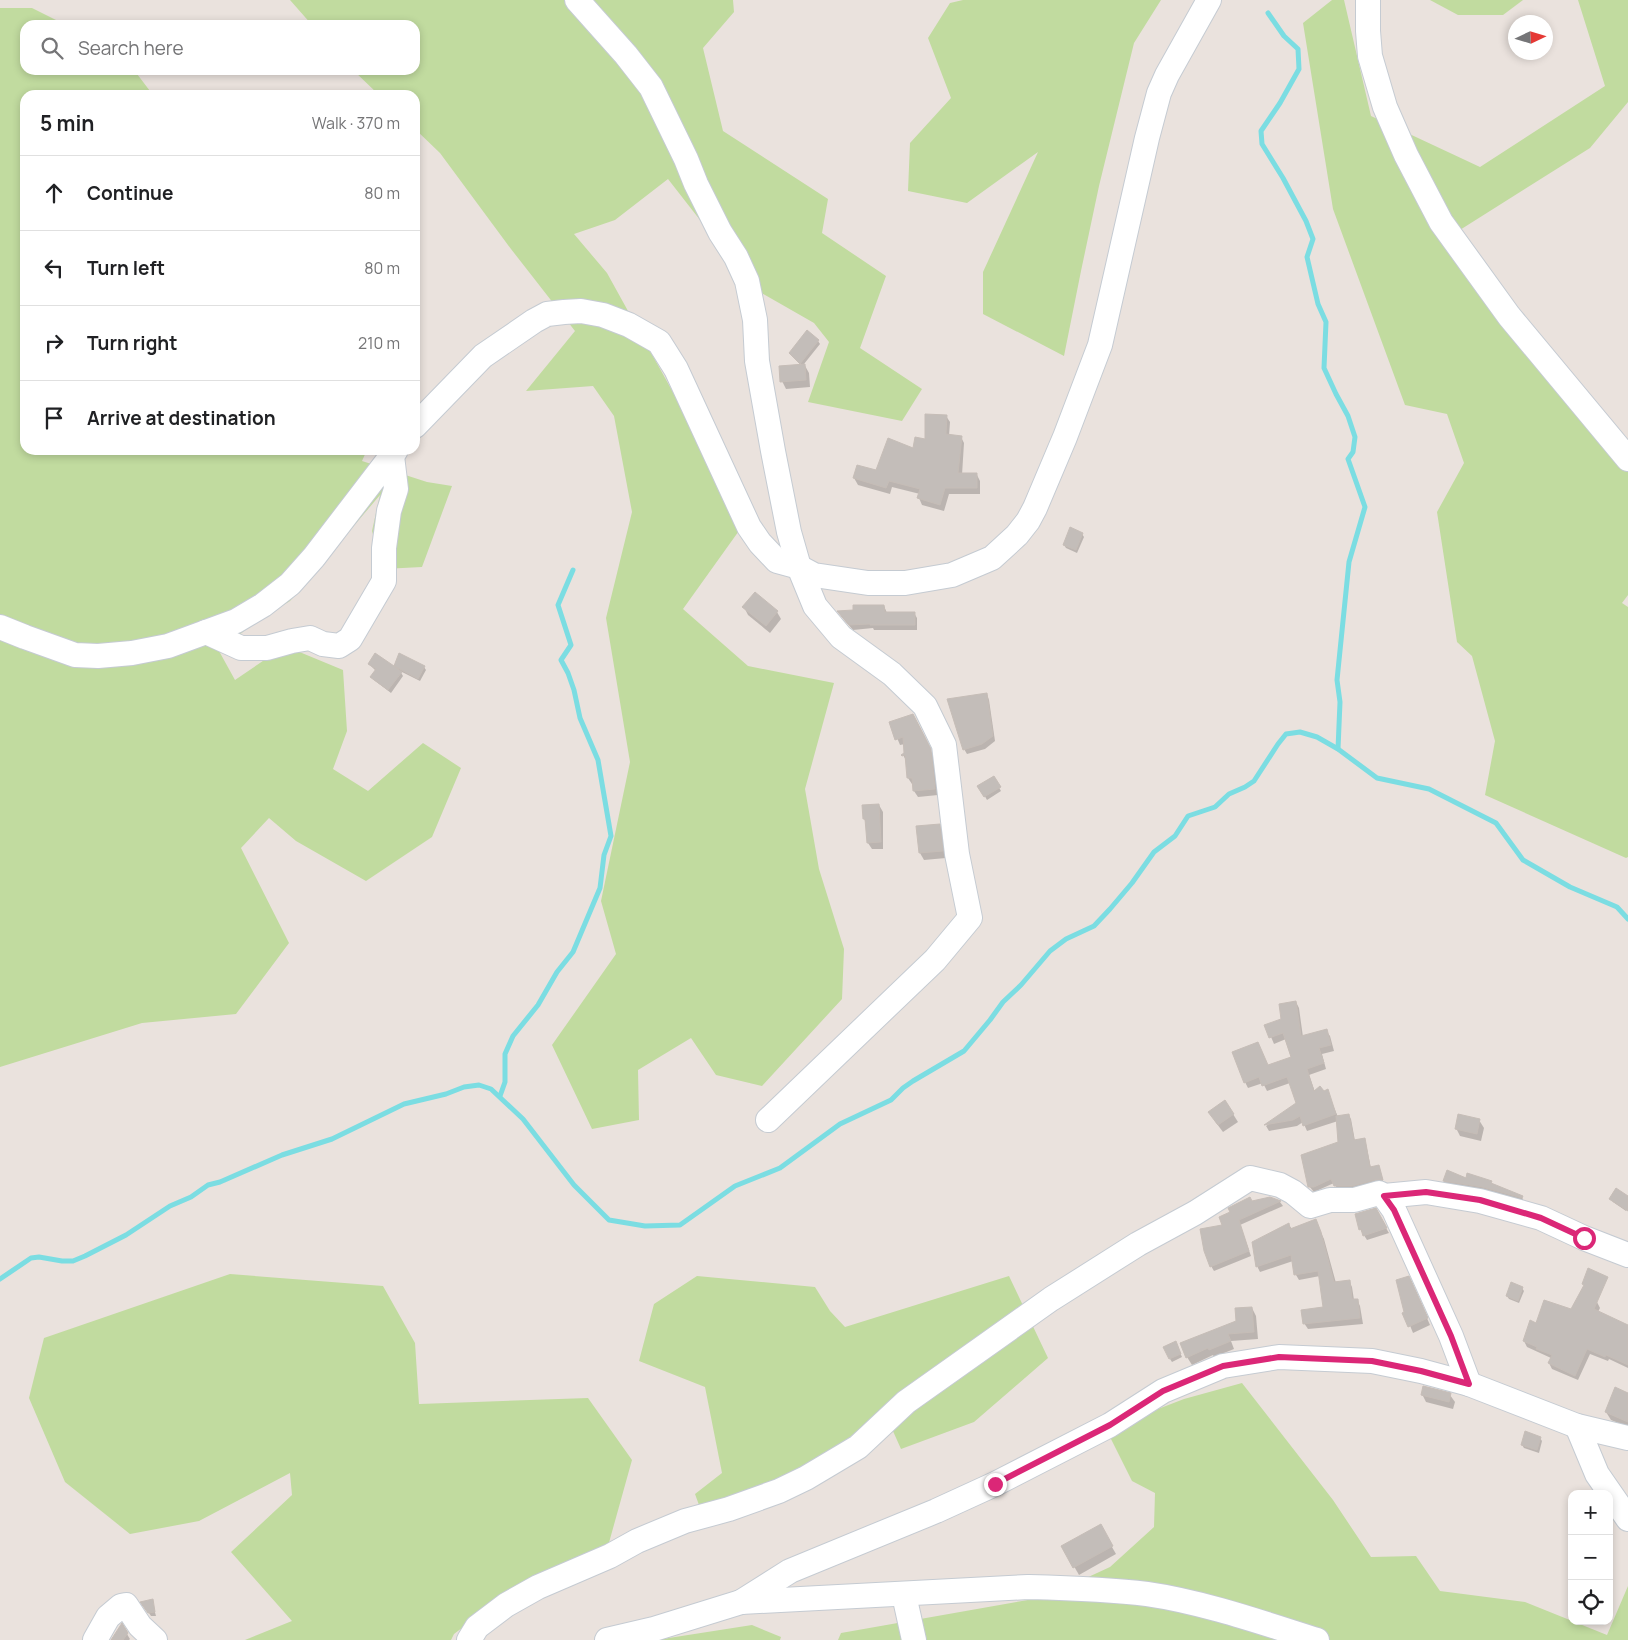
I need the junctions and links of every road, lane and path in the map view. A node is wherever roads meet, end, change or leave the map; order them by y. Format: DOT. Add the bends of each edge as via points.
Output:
graph roads {
  1 [pos="577,0"];
  2 [pos="1209,0"];
  3 [pos="1368,0"];
  4 [pos="420,421"];
  5 [pos="392,455"];
  6 [pos="394,455"];
  7 [pos="1628,459"];
  8 [pos="799,566"];
  9 [pos="0,627"];
  10 [pos="206,632"];
  11 [pos="768,1120"];
  12 [pos="1384,1196"];
  13 [pos="1628,1255"];
  14 [pos="1469,1384"];
  15 [pos="1577,1426"];
  16 [pos="1628,1438"];
  17 [pos="1628,1519"];
  18 [pos="904,1595"];
  19 [pos="741,1602"];
  20 [pos="95,1640"];
  21 [pos="155,1640"];
  22 [pos="469,1640"];
  23 [pos="608,1640"];
  24 [pos="914,1640"];
  25 [pos="1317,1640"];
  1 -- 8 [label="street" via="651,88 747,281 773,451"];
  2 -- 8 [label="street" via="1159,93 1100,345 1028,521 992,558 952,575 905,583 868,583 814,575"];
  3 -- 7 [label="street" via="1370,56 1386,107 1441,222 1509,316"];
  4 -- 8 [label="street" via="483,356 547,314 581,311 612,318 659,342 676,369 748,527 777,561"];
  5 -- 10 [label="street" via="290,584 263,605"];
  6 -- 10 [label="street" via="396,489 384,548 384,581 350,640 339,646 310,638 268,648 241,648"];
  8 -- 11 [label="street" via="815,606 841,637 892,674 925,706 944,745 957,854 970,918 935,960"];
  9 -- 10 [label="street" via="75,655 98,656 168,646"];
  12 -- 13 [label="street" via="1426,1192 1480,1200 1541,1218"];
  12 -- 14 [label="street" via="1394,1210 1451,1336"];
  12 -- 22 [label="street" via="1379,1193 1310,1206 1280,1185 1250,1178 1051,1299 906,1402 858,1448 779,1491 685,1521 538,1587 477,1627"];
  14 -- 15 [label="street"];
  14 -- 19 [label="street" via="1372,1361 1279,1357 1223,1366 1163,1391 1110,1425 995,1484 790,1570"];
  15 -- 16 [label="street"];
  15 -- 17 [label="street" via="1596,1474"];
  18 -- 19 [label="street"];
  18 -- 24 [label="street"];
  18 -- 25 [label="street" via="1028,1587 1147,1594 1217,1609"];
  19 -- 23 [label="street"];
  20 -- 21 [label="street" via="108,1617 121,1606 126,1606"];
}
